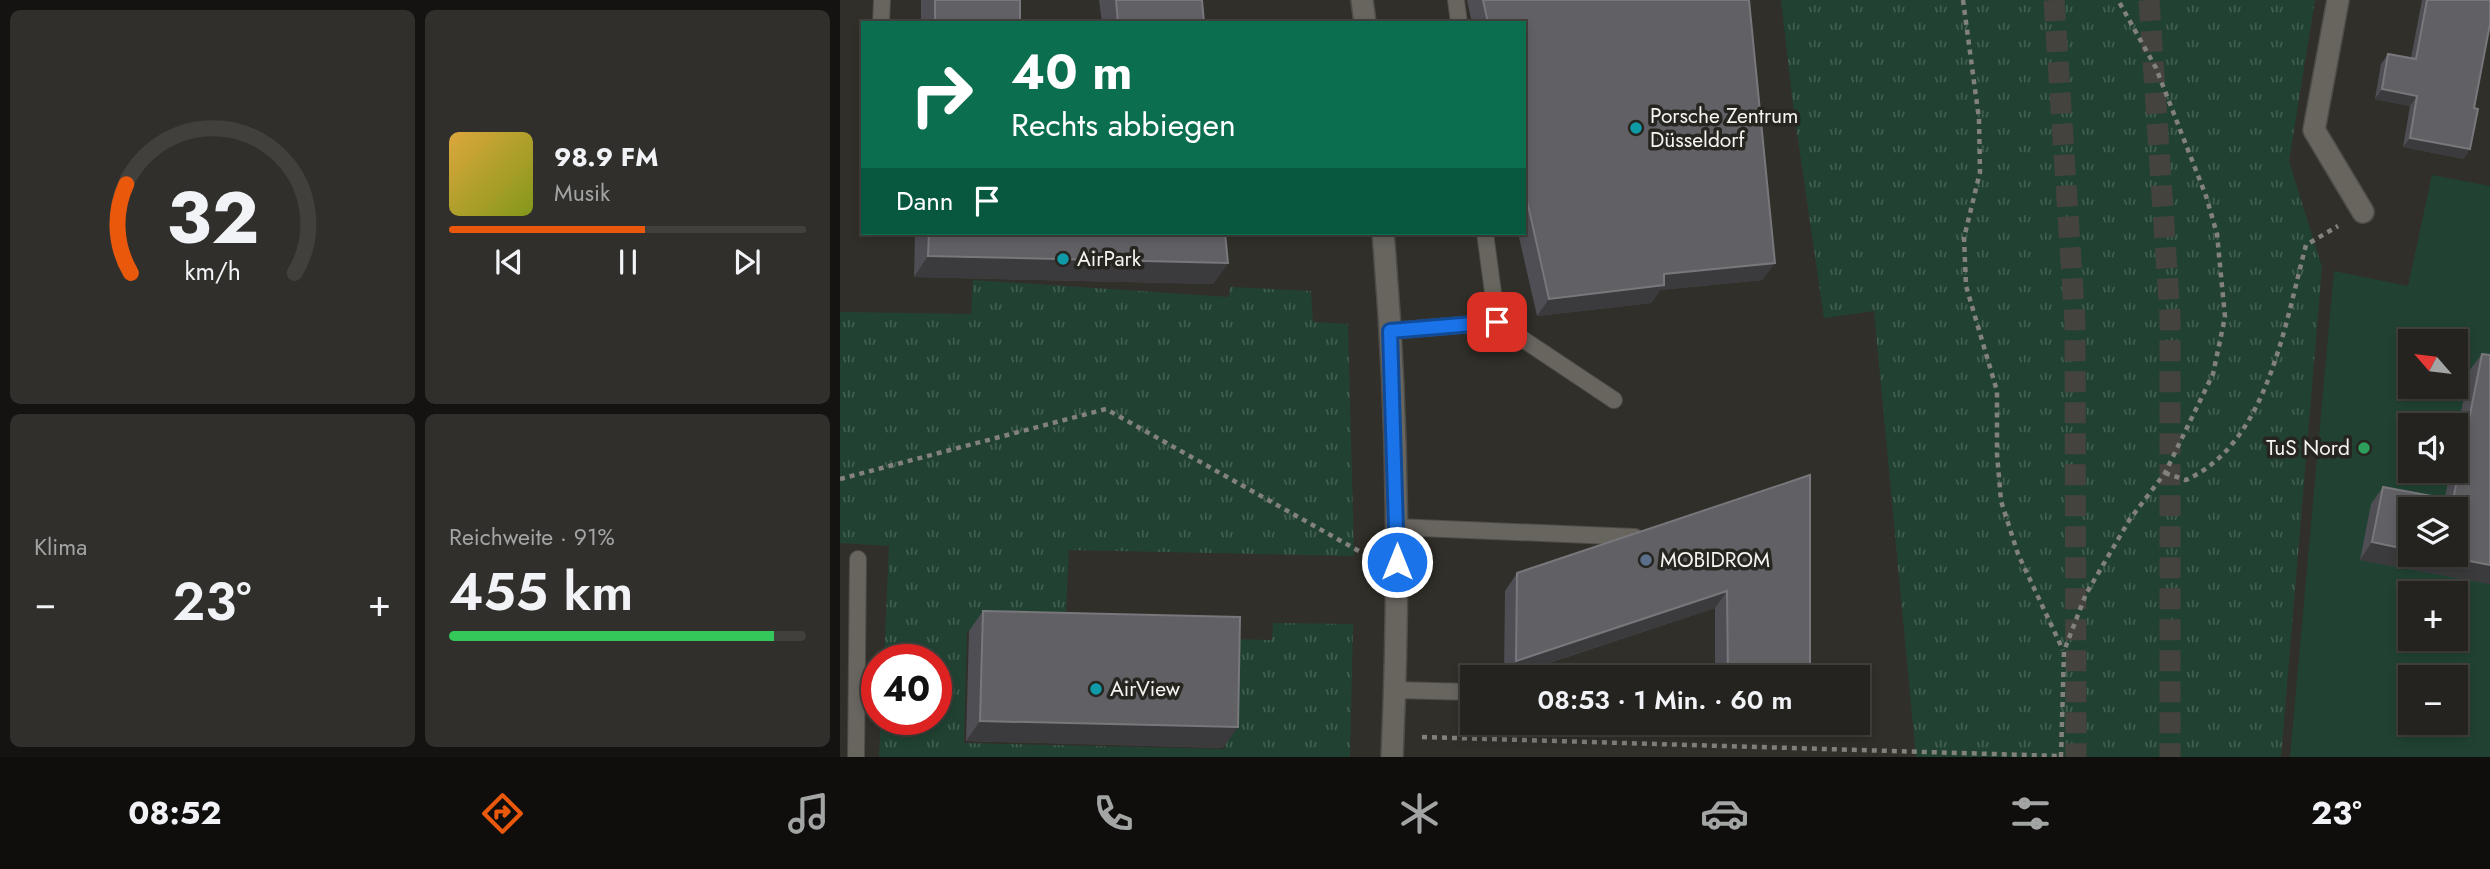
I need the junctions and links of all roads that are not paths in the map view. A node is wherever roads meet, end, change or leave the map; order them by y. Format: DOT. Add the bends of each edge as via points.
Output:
graph roads {
  1 [pos="882,0"];
  2 [pos="1362,0"];
  3 [pos="1456,0"];
  4 [pos="2338,0"];
  5 [pos="881,21"];
  6 [pos="1365,21"];
  7 [pos="1459,21"];
  8 [pos="2363,212"];
  9 [pos="1383,235"];
  10 [pos="1485,235"];
  11 [pos="1497,322"];
  12 [pos="1390,331"];
  13 [pos="1614,400"];
  14 [pos="1397,527"];
  15 [pos="1635,537"];
  16 [pos="858,559"];
  17 [pos="1395,690"];
  18 [pos="1460,692"];
  19 [pos="856,757"];
  20 [pos="1392,757"];
  1 -- 5 [label="lane"];
  2 -- 6 [label="street"];
  3 -- 7 [label="lane"];
  4 -- 8 [label="street" via="2314,130"];
  9 -- 12 [label="street"];
  10 -- 11 [label="lane"];
  11 -- 12 [label="lane"];
  11 -- 13 [label="lane"];
  12 -- 14 [label="street"];
  14 -- 15 [label="lane"];
  14 -- 17 [label="street"];
  16 -- 19 [label="lane"];
  17 -- 18 [label="lane"];
  17 -- 20 [label="street"];
}
